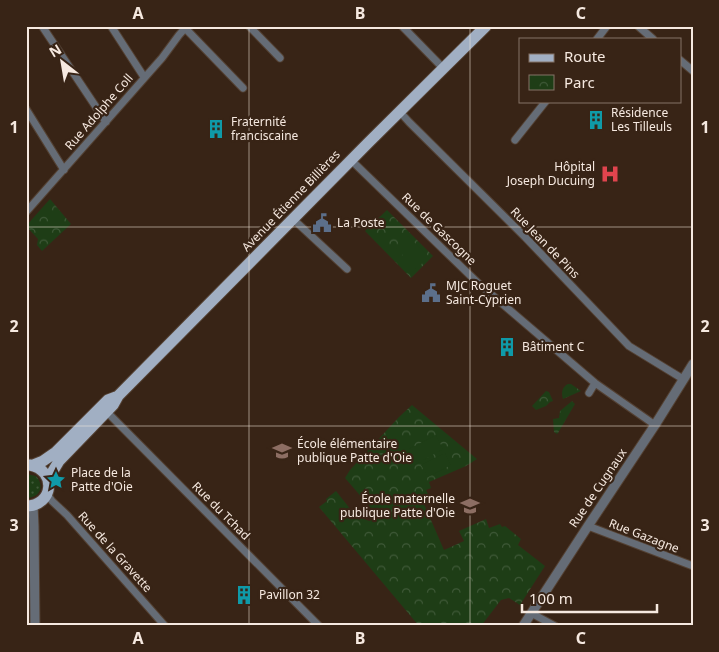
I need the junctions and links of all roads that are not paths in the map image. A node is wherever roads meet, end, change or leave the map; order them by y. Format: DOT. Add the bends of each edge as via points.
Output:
graph roads {
  1 [pos="42,26"];
  2 [pos="111,26"];
  3 [pos="249,26"];
  4 [pos="402,26"];
  5 [pos="486,26"];
  6 [pos="607,26"];
  7 [pos="638,26"];
  8 [pos="186,27"];
  9 [pos="598,38"];
  10 [pos="652,38"];
  11 [pos="280,58"];
  12 [pos="682,62"];
  13 [pos="443,68"];
  14 [pos="693,71"];
  15 [pos="144,77"];
  16 [pos="243,88"];
  17 [pos="545,102"];
  18 [pos="26,108"];
  19 [pos="400,112"];
  20 [pos="106,122"];
  21 [pos="515,140"];
  22 [pos="351,160"];
  23 [pos="64,170"];
  24 [pos="26,212"];
  25 [pos="293,219"];
  26 [pos="347,268"];
  27 [pos="693,364"];
  28 [pos="683,379"];
  29 [pos="595,383"];
  30 [pos="589,393"];
  31 [pos="118,396"];
  32 [pos="107,412"];
  33 [pos="655,425"];
  34 [pos="30,465"];
  35 [pos="48,488"];
  36 [pos="29,506"];
  37 [pos="588,526"];
  38 [pos="693,566"];
  39 [pos="531,613"];
  40 [pos="35,626"];
  41 [pos="165,626"];
  42 [pos="320,626"];
  43 [pos="523,626"];
  44 [pos="555,626"];
  1 -- 20 [label="street"];
  2 -- 15 [label="street"];
  3 -- 11 [label="street"];
  4 -- 13 [label="street"];
  5 -- 13 [label="main road, Avenue Étienne Billières"];
  6 -- 9 [label="street"];
  7 -- 10 [label="street"];
  8 -- 15 [label="street, Rue Adolphe Coll"];
  8 -- 16 [label="street"];
  12 -- 14 [label="street"];
  13 -- 19 [label="main road, Avenue Étienne Billières"];
  15 -- 20 [label="street, Rue Adolphe Coll"];
  17 -- 21 [label="street"];
  18 -- 23 [label="street"];
  19 -- 22 [label="main road, Avenue Étienne Billières"];
  19 -- 28 [label="street, Rue Jean de Pins" via="629,346"];
  20 -- 23 [label="street, Rue Adolphe Coll"];
  22 -- 25 [label="main road, Avenue Étienne Billières"];
  22 -- 29 [label="street, Rue de Gascogne" via="478,283"];
  23 -- 24 [label="street, Rue Adolphe Coll"];
  25 -- 26 [label="street"];
  25 -- 31 [label="main road, Avenue Étienne Billières"];
  27 -- 28 [label="street, Rue de Cugnaux"];
  28 -- 33 [label="street, Rue de Cugnaux"];
  29 -- 30 [label="street"];
  29 -- 33 [label="street, Rue de Gascogne" via="623,407"];
  31 -- 32 [label="main road, Avenue Étienne Billières"];
  31 -- 34 [label="main road, Avenue Étienne Billières" via="108,400 47,459"];
  32 -- 35 [label="main road, Avenue Étienne Billières" via="59,461"];
  32 -- 42 [label="street, Rue du Tchad"];
  33 -- 37 [label="street, Rue de Cugnaux"];
  34 -- 35 [label="main road" via="43,471"];
  35 -- 36 [label="main road" via="44,500"];
  35 -- 41 [label="street, Rue de la Gravette" via="52,501"];
  36 -- 40 [label="street"];
  37 -- 38 [label="street, Rue Gazagne"];
  37 -- 39 [label="street, Rue de Cugnaux"];
  39 -- 43 [label="street, Rue de Cugnaux"];
  39 -- 44 [label="street"];
}
